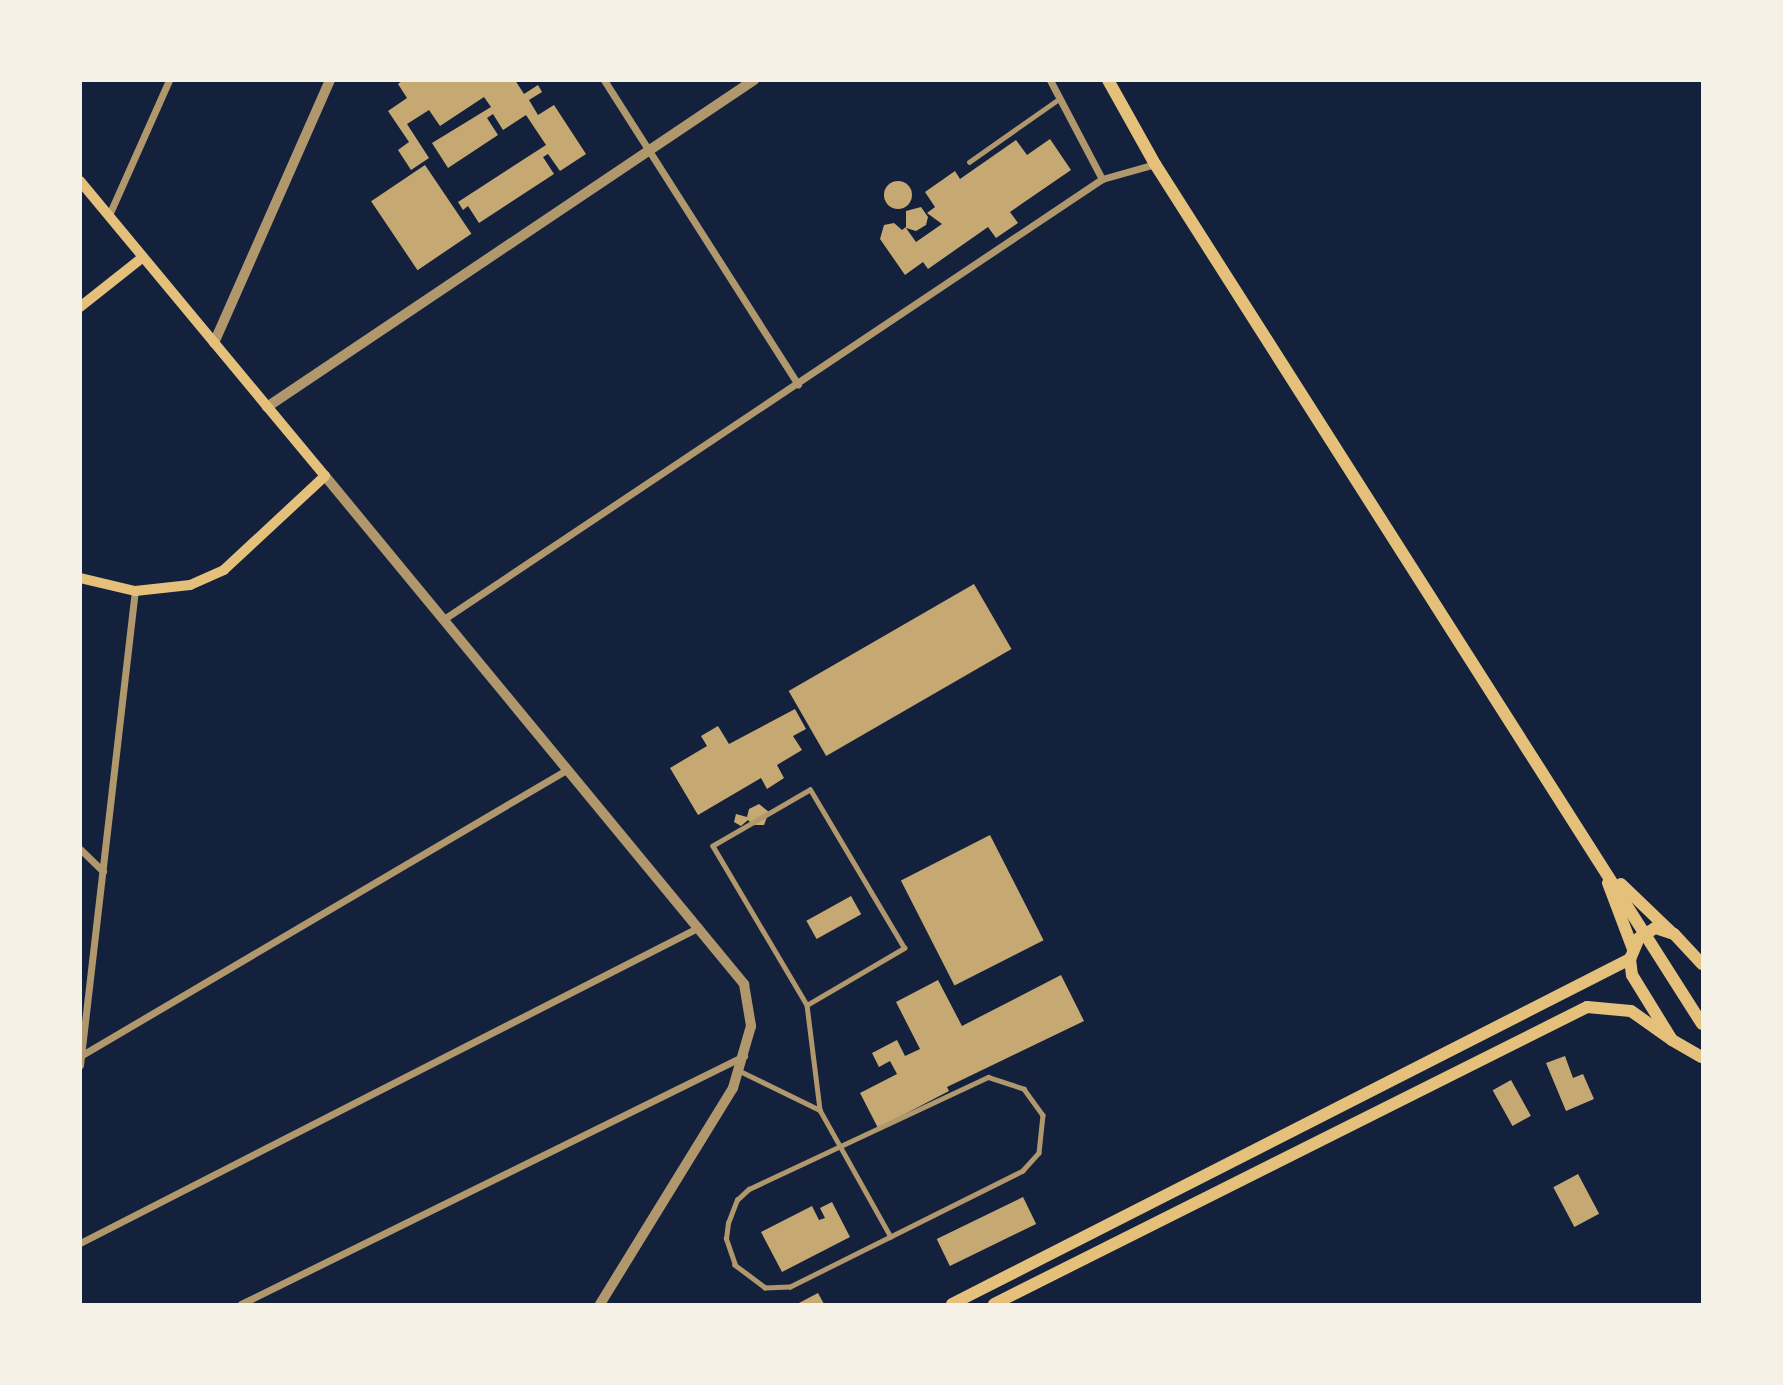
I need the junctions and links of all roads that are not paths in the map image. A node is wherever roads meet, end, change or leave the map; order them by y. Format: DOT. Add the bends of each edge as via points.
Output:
graph roads {
  1 [pos="169,80"];
  2 [pos="330,80"];
  3 [pos="604,80"];
  4 [pos="754,80"];
  5 [pos="1051,80"];
  6 [pos="1108,80"];
  7 [pos="1060,99"];
  8 [pos="649,151"];
  9 [pos="969,162"];
  10 [pos="1155,164"];
  11 [pos="1102,179"];
  12 [pos="80,181"];
  13 [pos="109,215"];
  14 [pos="143,257"];
  15 [pos="80,307"];
  16 [pos="214,343"];
  17 [pos="798,385"];
  18 [pos="267,407"];
  19 [pos="325,476"];
  20 [pos="80,579"];
  21 [pos="135,591"];
  22 [pos="444,619"];
  23 [pos="568,769"];
  24 [pos="80,849"];
  25 [pos="1602,866"];
  26 [pos="103,871"];
  27 [pos="700,927"];
  28 [pos="1647,932"];
  29 [pos="1674,934"];
  30 [pos="1632,954"];
  31 [pos="1702,961"];
  32 [pos="807,1005"];
  33 [pos="1502,1024"];
  34 [pos="1703,1024"];
  35 [pos="1672,1040"];
  36 [pos="1511,1043"];
  37 [pos="82,1055"];
  38 [pos="745,1055"];
  39 [pos="1703,1057"];
  40 [pos="80,1065"];
  41 [pos="740,1071"];
  42 [pos="820,1110"];
  43 [pos="840,1146"];
  44 [pos="891,1237"];
  45 [pos="80,1243"];
  46 [pos="241,1304"];
  47 [pos="600,1304"];
  48 [pos="952,1304"];
  49 [pos="994,1304"];
  1 -- 13 [label="street"];
  2 -- 16 [label="street"];
  3 -- 8 [label="street"];
  4 -- 8 [label="street"];
  5 -- 7 [label="street"];
  6 -- 10 [label="main road"];
  7 -- 9 [label="lane"];
  7 -- 11 [label="street"];
  8 -- 17 [label="street"];
  8 -- 18 [label="street"];
  10 -- 11 [label="street"];
  10 -- 25 [label="main road"];
  11 -- 17 [label="street"];
  12 -- 13 [label="main road"];
  13 -- 14 [label="main road"];
  14 -- 15 [label="main road"];
  14 -- 16 [label="main road"];
  16 -- 18 [label="main road"];
  17 -- 22 [label="street"];
  18 -- 19 [label="main road"];
  19 -- 21 [label="main road" via="224,570 190,585"];
  19 -- 22 [label="street"];
  20 -- 21 [label="main road"];
  21 -- 26 [label="street"];
  22 -- 23 [label="street"];
  23 -- 27 [label="street"];
  23 -- 37 [label="street"];
  24 -- 26 [label="street"];
  25 -- 28 [label="main road"];
  25 -- 29 [label="main road"];
  25 -- 30 [label="main road"];
  26 -- 37 [label="street"];
  27 -- 38 [label="street" via="744,984 750,1012"];
  27 -- 45 [label="street"];
  28 -- 29 [label="main road" via="1655,928"];
  28 -- 30 [label="main road"];
  28 -- 34 [label="main road"];
  29 -- 31 [label="main road"];
  30 -- 33 [label="main road"];
  30 -- 35 [label="main road" via="1632,975"];
  32 -- 32 [label="lane" via="713,846 810,789 904,948"];
  32 -- 42 [label="lane"];
  33 -- 36 [label="main road"];
  33 -- 48 [label="main road"];
  35 -- 36 [label="main road" via="1647,1019 1604,1005 1587,1007"];
  35 -- 39 [label="main road"];
  36 -- 49 [label="main road"];
  37 -- 40 [label="street"];
  38 -- 41 [label="street"];
  38 -- 46 [label="street"];
  41 -- 42 [label="lane"];
  41 -- 47 [label="street"];
  42 -- 43 [label="lane"];
  43 -- 44 [label="lane"];
  43 -- 44 [label="lane" via="749,1189 737,1200 728,1223 728,1252 745,1276 765,1288 799,1284"];
  43 -- 44 [label="lane" via="988,1077 1010,1081 1035,1100 1045,1128 1032,1164"];
}
